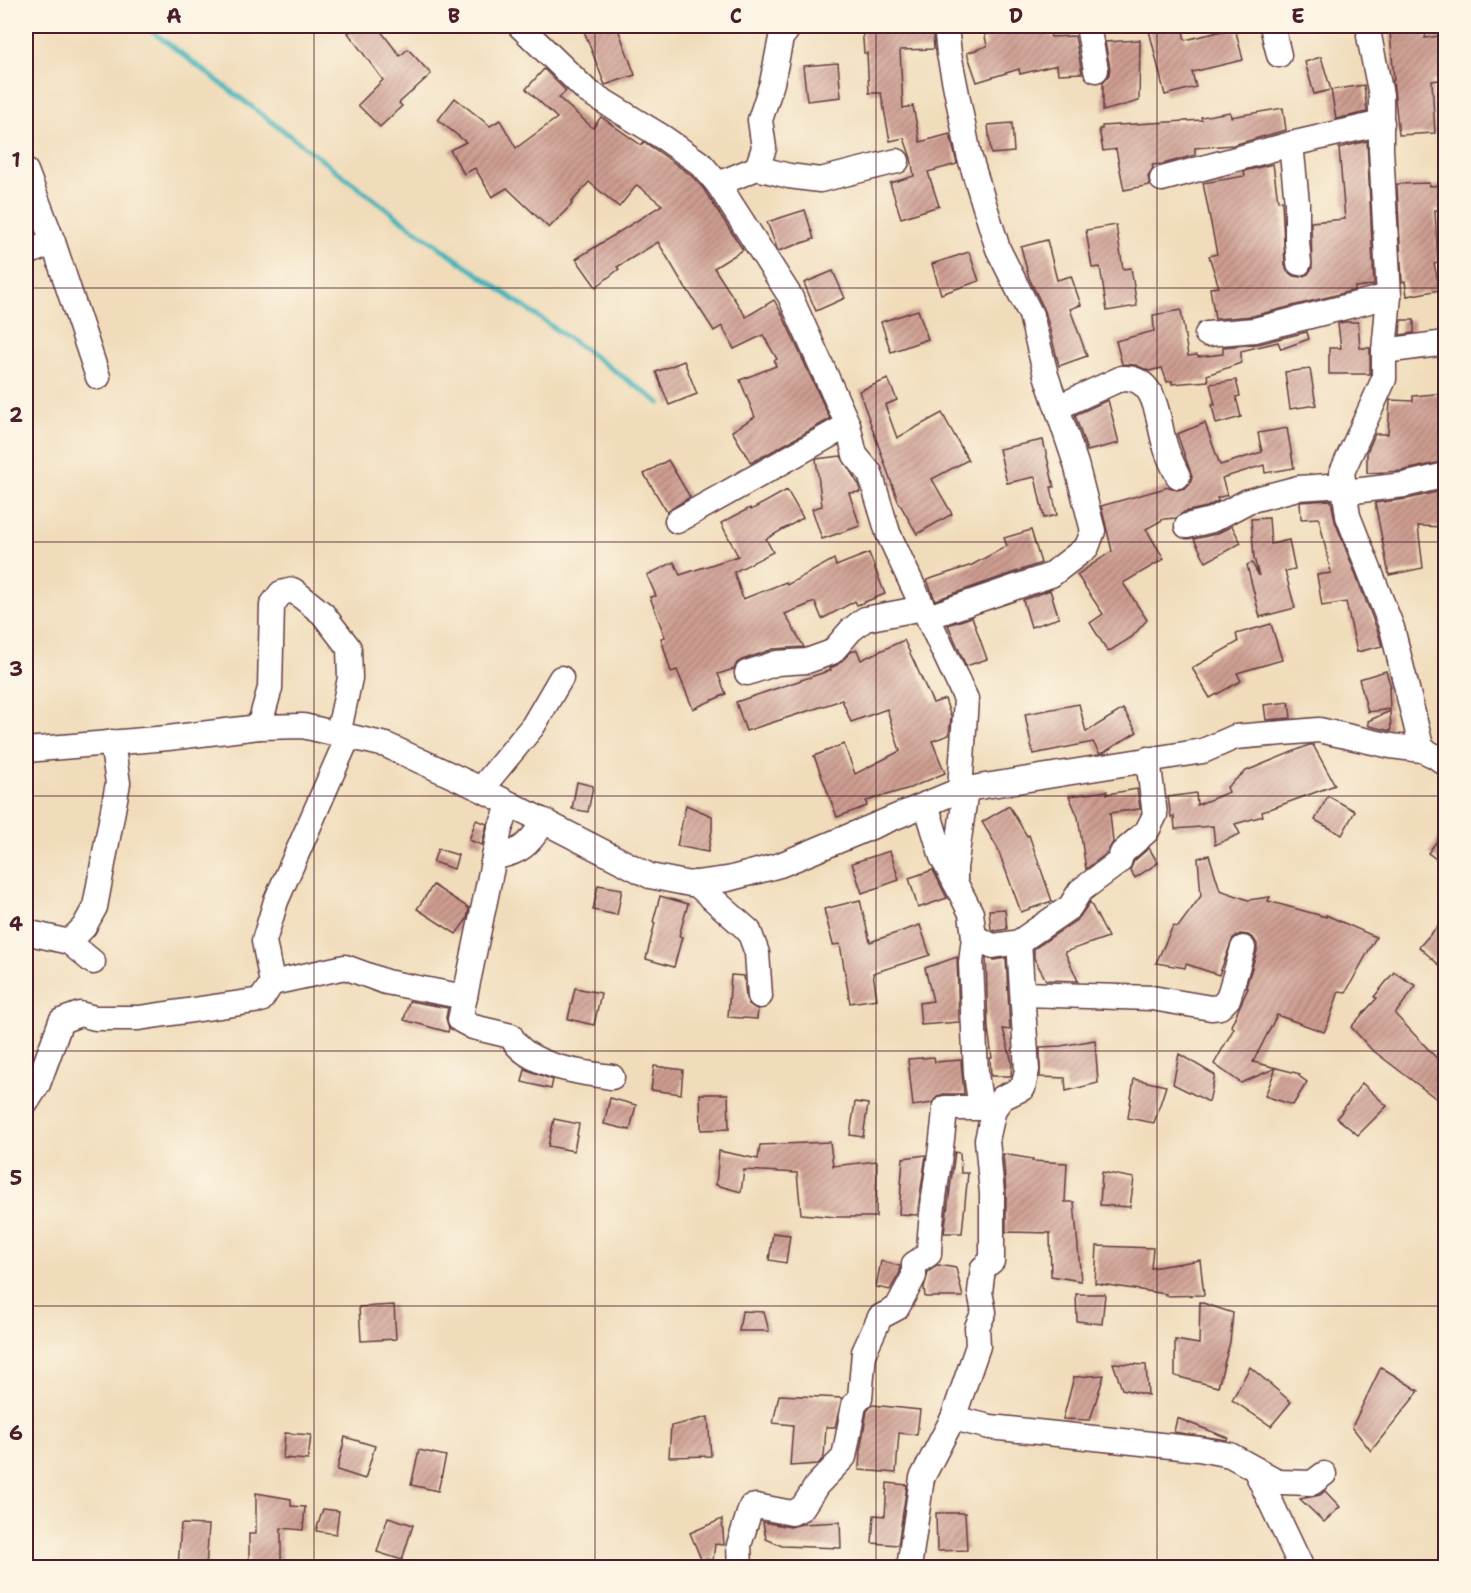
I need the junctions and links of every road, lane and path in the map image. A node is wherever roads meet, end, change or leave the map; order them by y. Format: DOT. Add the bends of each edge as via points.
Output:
graph roads {
  1 [pos="520,26"];
  2 [pos="946,26"];
  3 [pos="1088,26"];
  4 [pos="1272,26"];
  5 [pos="1371,26"];
  6 [pos="780,30"];
  7 [pos="1279,55"];
  8 [pos="1096,70"];
  9 [pos="1382,123"];
  10 [pos="1291,144"];
  11 [pos="897,161"];
  12 [pos="757,168"];
  13 [pos="26,171"];
  14 [pos="1162,179"];
  15 [pos="718,184"];
  16 [pos="53,242"];
  17 [pos="26,254"];
  18 [pos="1299,263"];
  19 [pos="1389,296"];
  20 [pos="1207,334"];
  21 [pos="1446,343"];
  22 [pos="1384,351"];
  23 [pos="98,377"];
  24 [pos="1058,407"];
  25 [pos="848,425"];
  26 [pos="1446,475"];
  27 [pos="1178,476"];
  28 [pos="1345,488"];
  29 [pos="677,520"];
  30 [pos="1187,526"];
  31 [pos="926,612"];
  32 [pos="747,673"];
  33 [pos="561,678"];
  34 [pos="258,727"];
  35 [pos="343,736"];
  36 [pos="112,742"];
  37 [pos="26,750"];
  38 [pos="1422,750"];
  39 [pos="1148,759"];
  40 [pos="1446,764"];
  41 [pos="480,789"];
  42 [pos="963,789"];
  43 [pos="510,804"];
  44 [pos="926,804"];
  45 [pos="544,822"];
  46 [pos="495,857"];
  47 [pos="695,883"];
  48 [pos="956,885"];
  49 [pos="26,932"];
  50 [pos="974,937"];
  51 [pos="69,942"];
  52 [pos="1019,942"];
  53 [pos="1243,948"];
  54 [pos="93,962"];
  55 [pos="272,983"];
  56 [pos="1023,994"];
  57 [pos="760,996"];
  58 [pos="465,997"];
  59 [pos="612,1077"];
  60 [pos="26,1103"];
  61 [pos="953,1418"];
  62 [pos="1256,1471"];
  63 [pos="1324,1474"];
  64 [pos="740,1568"];
  65 [pos="909,1568"];
  66 [pos="1299,1568"];
  1 -- 15 [label="street" via="587,91 701,164"];
  2 -- 24 [label="street" via="969,155 998,249 1031,315"];
  3 -- 8 [label="street"];
  4 -- 7 [label="street"];
  5 -- 9 [label="street" via="1369,36 1381,95"];
  6 -- 12 [label="street" via="772,83 760,120 764,148"];
  9 -- 10 [label="street"];
  9 -- 19 [label="street"];
  10 -- 14 [label="street"];
  10 -- 18 [label="street"];
  11 -- 12 [label="street" via="820,180"];
  12 -- 15 [label="street"];
  13 -- 16 [label="street"];
  15 -- 25 [label="street" via="790,296"];
  16 -- 17 [label="street"];
  16 -- 23 [label="street"];
  19 -- 20 [label="street" via="1256,330"];
  19 -- 22 [label="street"];
  21 -- 22 [label="street"];
  22 -- 28 [label="street" via="1384,379 1342,472"];
  24 -- 27 [label="street" via="1122,378 1141,382 1152,397"];
  24 -- 31 [label="street" via="1090,510 1093,531 1087,547 1051,574"];
  25 -- 29 [label="street"];
  25 -- 31 [label="street" via="855,455 870,473 888,533"];
  26 -- 28 [label="street" via="1404,485"];
  28 -- 30 [label="street" via="1298,488 1239,505 1212,520"];
  28 -- 38 [label="street" via="1348,516 1392,628"];
  31 -- 32 [label="street" via="865,619 832,652"];
  31 -- 42 [label="street" via="966,699"];
  33 -- 41 [label="street" via="533,726"];
  34 -- 35 [label="street" via="303,726"];
  34 -- 35 [label="street" via="270,688 272,605 281,593 293,590 323,614 349,648 350,678"];
  34 -- 36 [label="street"];
  35 -- 41 [label="street" via="386,745"];
  35 -- 55 [label="street" via="276,901 264,941"];
  36 -- 37 [label="street"];
  36 -- 51 [label="street" via="118,783 95,907 84,927"];
  38 -- 39 [label="street" via="1319,730 1234,737 1203,751"];
  38 -- 40 [label="street"];
  39 -- 42 [label="street"];
  39 -- 52 [label="street" via="1155,815 1147,831 1122,853 1119,862 1080,891 1070,908"];
  41 -- 43 [label="street"];
  42 -- 44 [label="street"];
  42 -- 48 [label="street"];
  43 -- 45 [label="street"];
  43 -- 46 [label="street"];
  44 -- 47 [label="street" via="780,865"];
  44 -- 48 [label="street" via="942,856"];
  45 -- 46 [label="street" via="527,846"];
  45 -- 47 [label="street" via="650,876"];
  46 -- 58 [label="street"];
  47 -- 57 [label="street" via="749,931 757,953"];
  48 -- 50 [label="street" via="971,913"];
  49 -- 51 [label="street"];
  50 -- 52 [label="street" via="993,946"];
  50 -- 64 [label="street" via="971,963 981,1108 945,1108 929,1254 914,1264 914,1276 897,1308 880,1317 864,1352 860,1398 854,1405 844,1457 817,1485 802,1508 792,1513 752,1507 739,1545"];
  51 -- 54 [label="street"];
  52 -- 56 [label="street"];
  53 -- 56 [label="street" via="1228,999 1220,1007 1152,998"];
  55 -- 58 [label="street" via="345,967 386,982"];
  55 -- 60 [label="street" via="261,1000 139,1018 80,1014 61,1021 38,1083"];
  56 -- 61 [label="street" via="1027,1070 1023,1088 1002,1098 994,1110 987,1140 992,1261 983,1268 980,1292 984,1312 977,1328 978,1346"];
  58 -- 59 [label="street" via="460,1020 472,1027 511,1036 516,1047 539,1061"];
  61 -- 62 [label="street" via="990,1427 1199,1449 1230,1455"];
  61 -- 65 [label="street" via="922,1478"];
  62 -- 63 [label="street" via="1279,1482 1312,1483"];
  62 -- 66 [label="street"];
}
